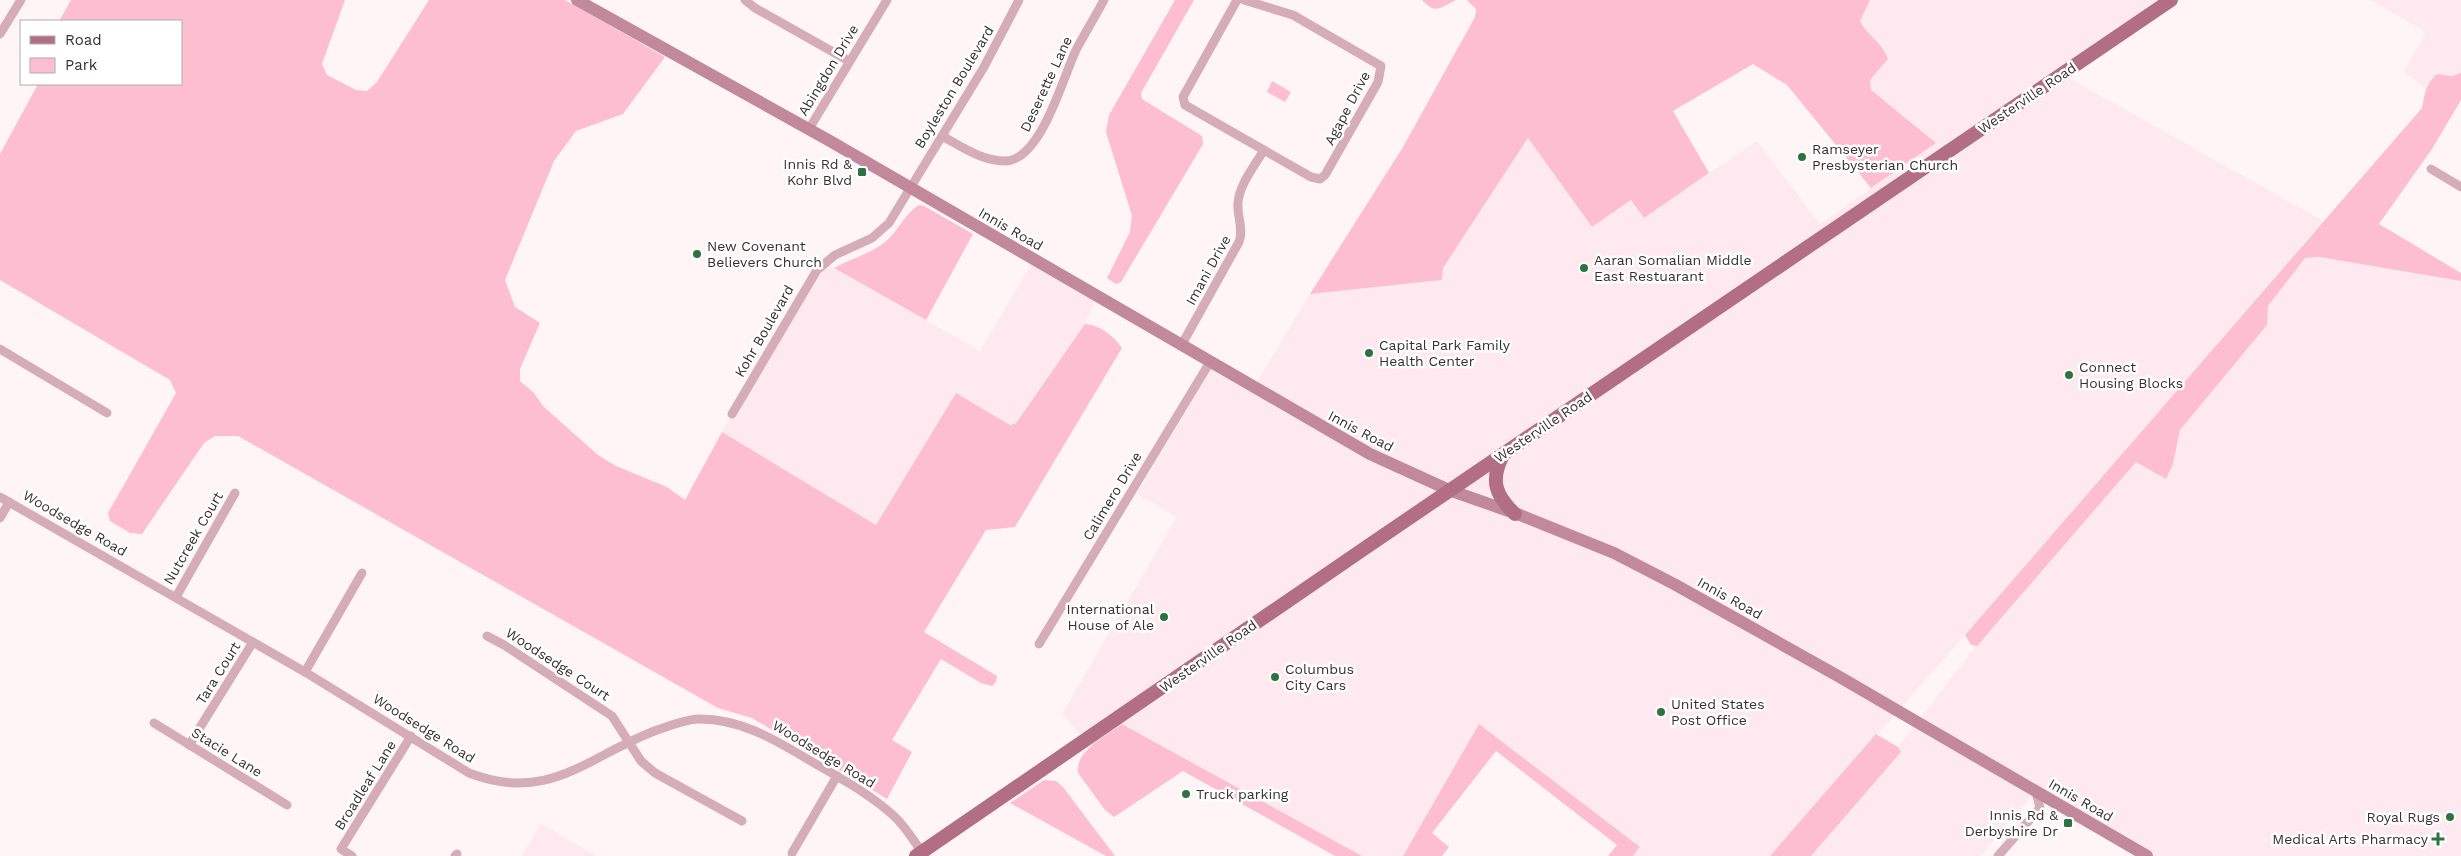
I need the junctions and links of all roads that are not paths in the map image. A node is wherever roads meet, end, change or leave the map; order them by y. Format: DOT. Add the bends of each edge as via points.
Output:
graph roads {
  1 [pos="21,0"];
  2 [pos="577,0"];
  3 [pos="745,0"];
  4 [pos="887,0"];
  5 [pos="1019,0"];
  6 [pos="1104,0"];
  7 [pos="1238,0"];
  8 [pos="2171,0"];
  9 [pos="1248,1"];
  10 [pos="0,34"];
  11 [pos="850,62"];
  12 [pos="809,129"];
  13 [pos="942,136"];
  14 [pos="1264,150"];
  15 [pos="2430,169"];
  16 [pos="910,187"];
  17 [pos="2461,187"];
  18 [pos="1181,346"];
  19 [pos="0,349"];
  20 [pos="1210,362"];
  21 [pos="107,413"];
  22 [pos="732,414"];
  23 [pos="1503,454"];
  24 [pos="1449,490"];
  25 [pos="235,493"];
  26 [pos="0,496"];
  27 [pos="9,502"];
  28 [pos="1515,514"];
  29 [pos="0,518"];
  30 [pos="362,573"];
  31 [pos="176,597"];
  32 [pos="486,636"];
  33 [pos="253,642"];
  34 [pos="1039,644"];
  35 [pos="305,672"];
  36 [pos="154,723"];
  37 [pos="411,736"];
  38 [pos="631,742"];
  39 [pos="189,745"];
  40 [pos="837,776"];
  41 [pos="2036,792"];
  42 [pos="287,806"];
  43 [pos="742,821"];
  44 [pos="792,854"];
  45 [pos="919,854"];
  46 [pos="352,856"];
  47 [pos="1998,856"];
  48 [pos="2147,856"];
  1 -- 10 [label="street"];
  2 -- 12 [label="main road, Innis Road"];
  3 -- 11 [label="street"];
  4 -- 11 [label="street, Abingdon Drive"];
  5 -- 13 [label="street, Boyleston Boulevard" via="984,67"];
  6 -- 13 [label="street, Deserette Lane" via="1076,50 1042,130 1030,147 1015,159 1006,161 983,158"];
  7 -- 14 [label="street" via="1183,97 1185,105"];
  8 -- 23 [label="main road, Westerville Road"];
  9 -- 14 [label="street, Agape Drive" via="1293,15 1377,62 1382,72 1320,179"];
  11 -- 12 [label="street, Abingdon Drive"];
  12 -- 16 [label="main road, Innis Road"];
  13 -- 16 [label="street, Boyleston Boulevard"];
  14 -- 18 [label="street, Imani Drive" via="1239,196 1242,232 1239,242"];
  15 -- 17 [label="street"];
  16 -- 18 [label="main road, Innis Road"];
  16 -- 22 [label="street, Kohr Boulevard" via="902,204 879,233 835,255 817,270"];
  18 -- 20 [label="main road, Innis Road"];
  19 -- 21 [label="street"];
  20 -- 24 [label="main road, Innis Road" via="1370,454"];
  20 -- 34 [label="street, Calimero Drive"];
  23 -- 24 [label="main road, Westerville Road"];
  23 -- 28 [label="main road" via="1494,477 1503,503"];
  24 -- 28 [label="main road, Innis Road"];
  24 -- 45 [label="main road, Westerville Road"];
  25 -- 31 [label="street, Nutcreek Court"];
  26 -- 27 [label="street, Woodsedge Road"];
  27 -- 29 [label="street"];
  27 -- 31 [label="street, Woodsedge Road"];
  28 -- 41 [label="main road, Innis Road" via="1614,553 1674,584"];
  30 -- 35 [label="street"];
  31 -- 33 [label="street, Woodsedge Road"];
  32 -- 38 [label="street, Woodsedge Court" via="598,705 612,716"];
  33 -- 35 [label="street, Woodsedge Road"];
  33 -- 39 [label="street, Tara Court"];
  35 -- 37 [label="street, Woodsedge Road"];
  36 -- 39 [label="street, Stacie Lane"];
  37 -- 38 [label="street, Woodsedge Road" via="469,773 486,779 526,784 587,766"];
  37 -- 46 [label="street, Broadleaf Lane" via="341,849"];
  38 -- 40 [label="street, Woodsedge Road" via="696,719 724,722 769,736"];
  38 -- 43 [label="street, Woodsedge Court" via="641,761 655,773"];
  39 -- 42 [label="street, Stacie Lane"];
  40 -- 44 [label="street"];
  40 -- 45 [label="street, Woodsedge Road" via="863,791 896,817"];
  41 -- 47 [label="street" via="2040,808"];
  41 -- 48 [label="main road, Innis Road"];
}
